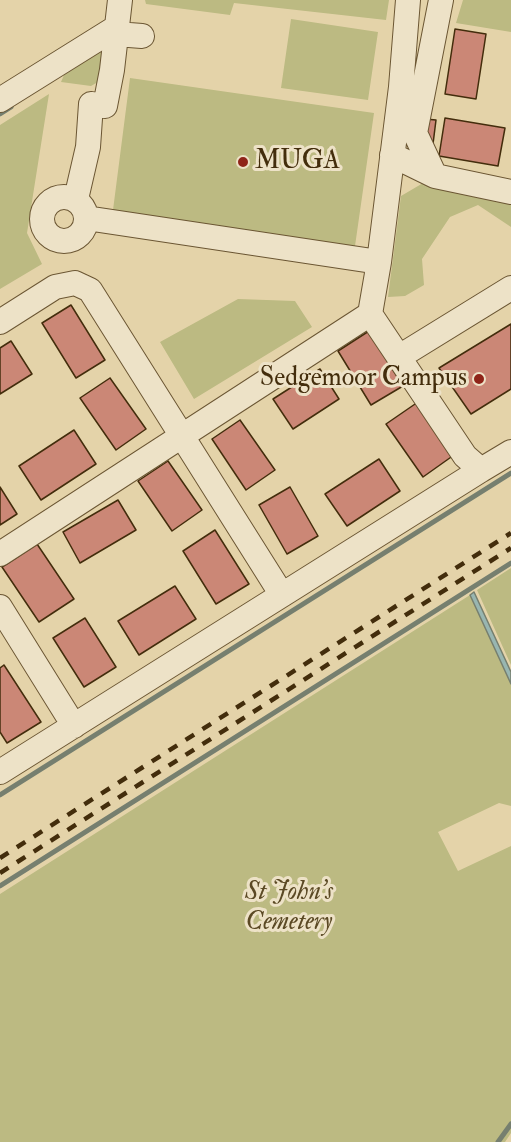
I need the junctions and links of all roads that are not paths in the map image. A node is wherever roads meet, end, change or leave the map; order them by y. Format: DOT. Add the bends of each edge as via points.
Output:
graph roads {
  1 [pos="120,0"];
  2 [pos="408,0"];
  3 [pos="418,0"];
  4 [pos="441,0"];
  5 [pos="117,30"];
  6 [pos="142,36"];
  7 [pos="433,40"];
  8 [pos="404,52"];
  9 [pos="0,100"];
  10 [pos="392,155"];
  11 [pos="435,176"];
  12 [pos="511,192"];
  13 [pos="379,262"];
  14 [pos="511,288"];
  15 [pos="370,314"];
  16 [pos="0,322"];
  17 [pos="399,357"];
  18 [pos="181,437"];
  19 [pos="511,452"];
  20 [pos="481,470"];
  21 [pos="0,554"];
  22 [pos="282,595"];
  23 [pos="0,607"];
  24 [pos="74,726"];
  25 [pos="0,772"];
  1 -- 5 [label="lane"];
  2 -- 8 [label="lane"];
  3 -- 8 [label="lane" via="414,34"];
  4 -- 7 [label="lane"];
  5 -- 6 [label="lane"];
  5 -- 9 [label="lane"];
  5 -- 13 [label="lane" via="105,106 90,104 81,208"];
  7 -- 10 [label="lane" via="421,56 402,149"];
  7 -- 11 [label="lane" via="415,134"];
  8 -- 10 [label="lane"];
  10 -- 11 [label="lane"];
  10 -- 13 [label="lane"];
  11 -- 12 [label="lane"];
  13 -- 15 [label="lane"];
  14 -- 17 [label="lane"];
  15 -- 17 [label="lane"];
  15 -- 18 [label="lane"];
  16 -- 18 [label="lane" via="55,287 75,282 90,290"];
  17 -- 20 [label="lane" via="465,456"];
  18 -- 21 [label="lane"];
  18 -- 22 [label="lane"];
  19 -- 20 [label="lane"];
  20 -- 22 [label="lane"];
  22 -- 24 [label="lane"];
  23 -- 24 [label="lane"];
  24 -- 25 [label="lane"];
}
